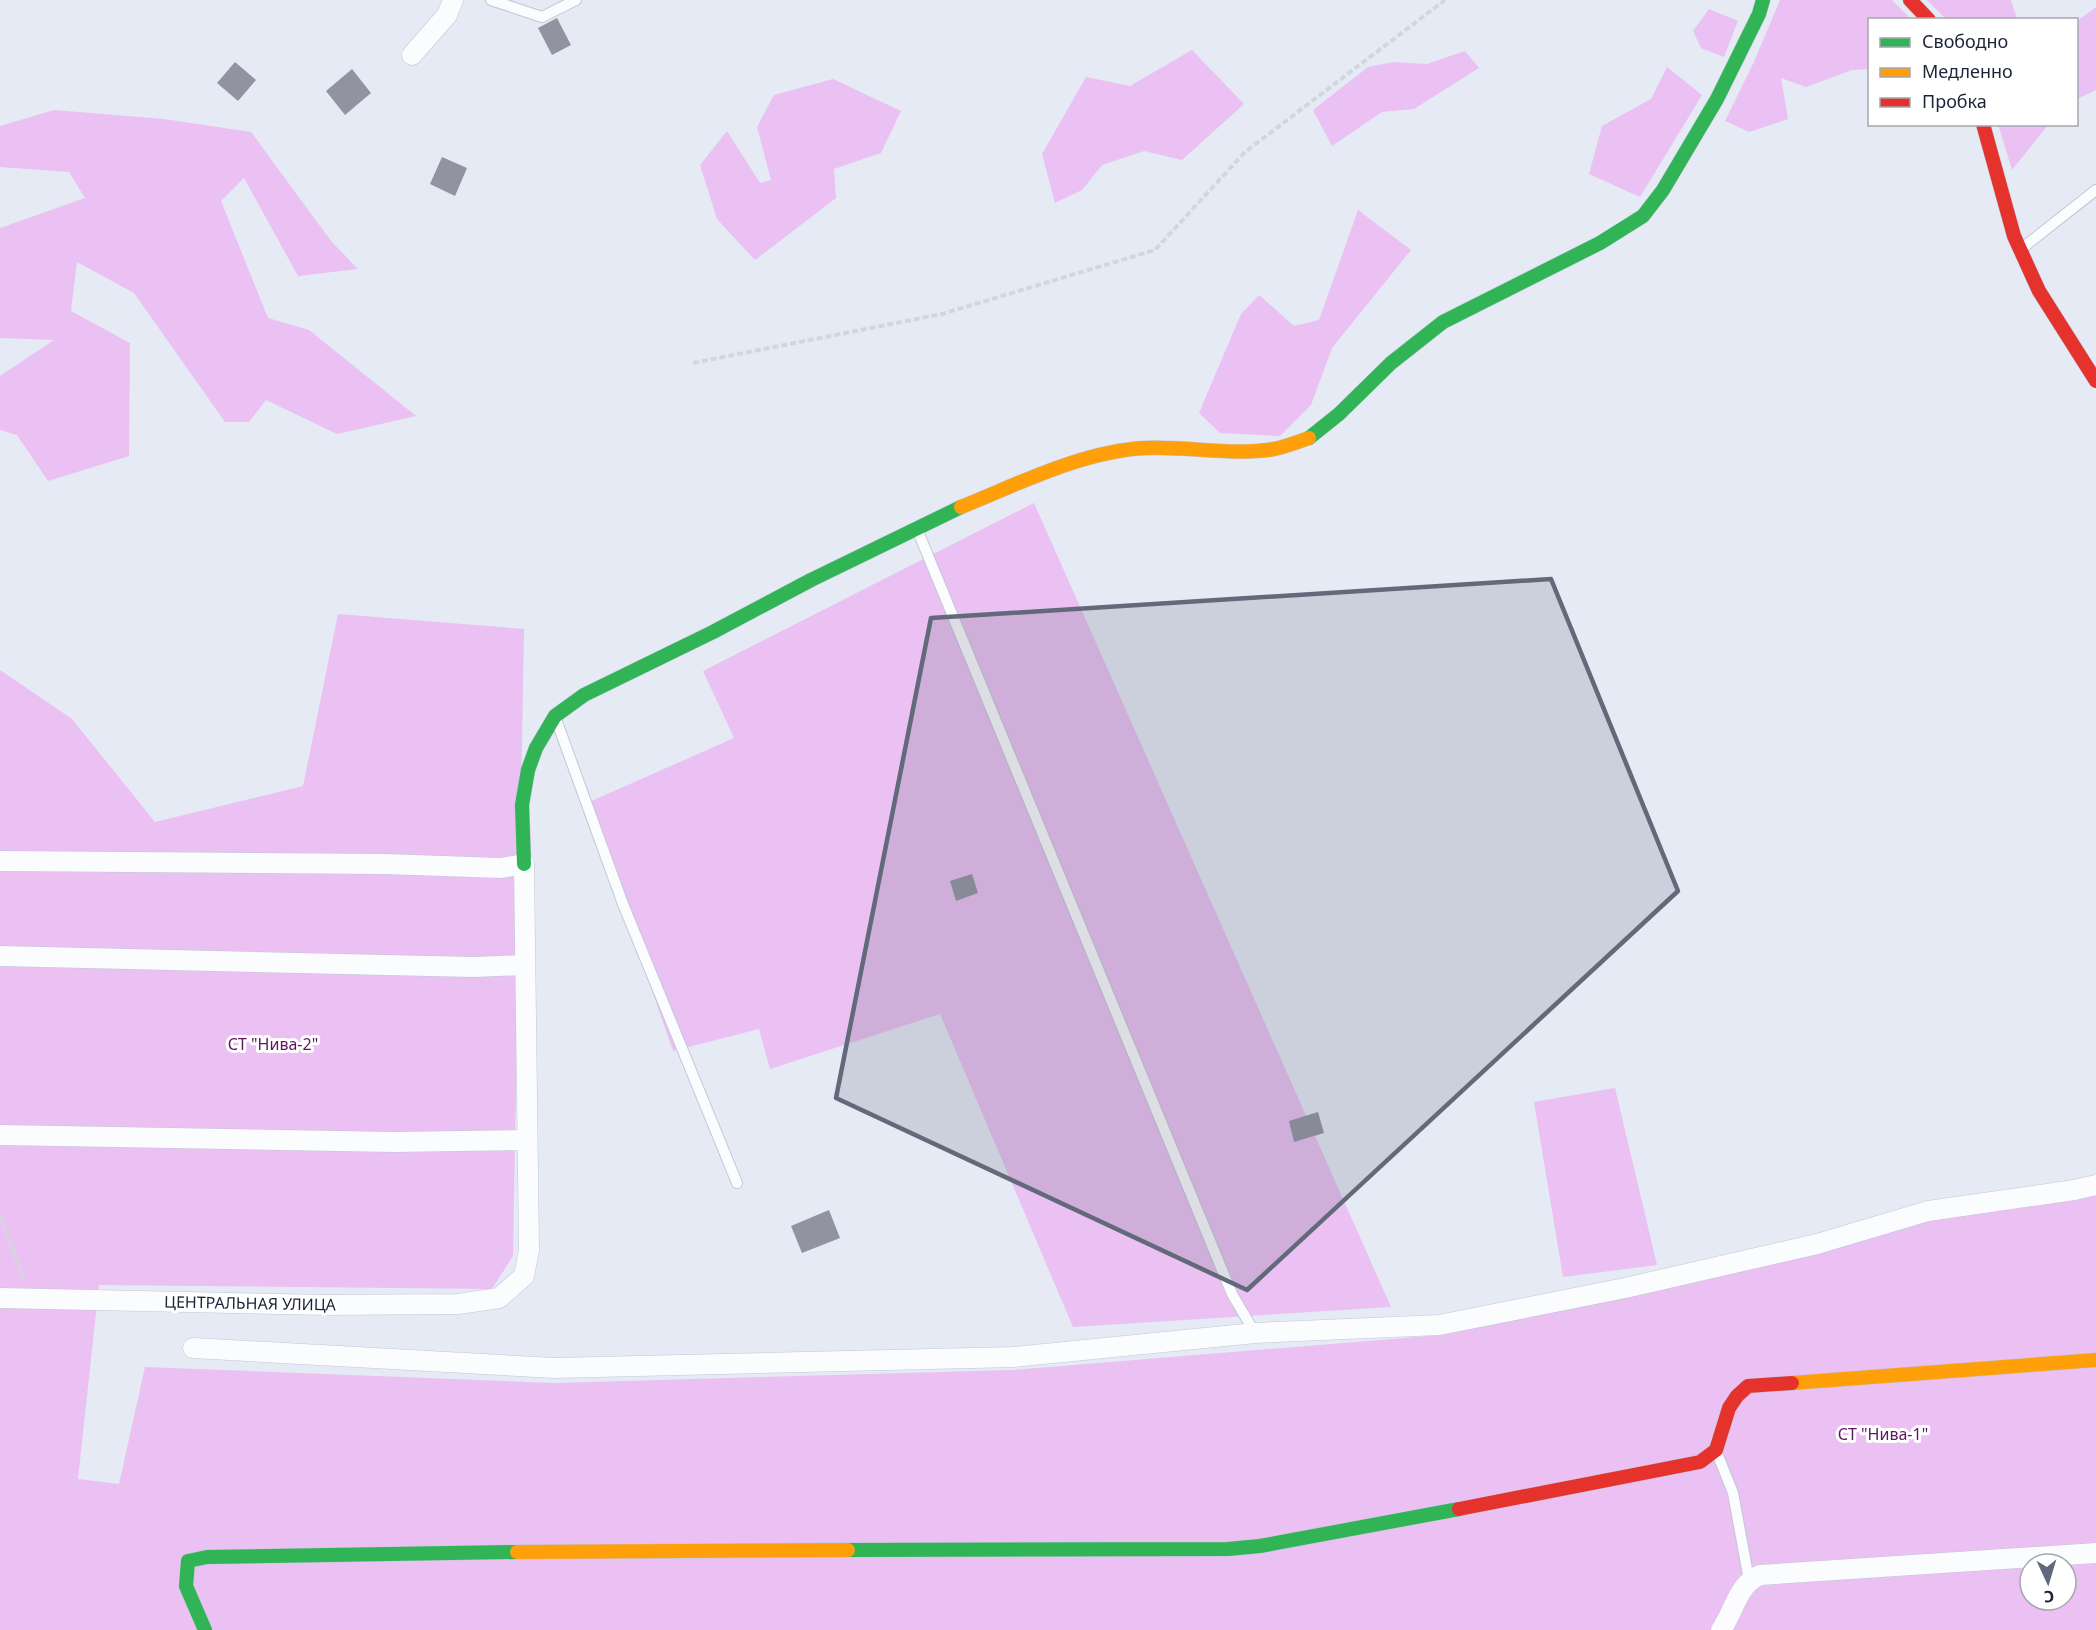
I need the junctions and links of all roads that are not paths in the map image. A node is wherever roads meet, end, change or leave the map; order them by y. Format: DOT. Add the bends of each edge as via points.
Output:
graph roads {
  1 [pos="453,0"];
  2 [pos="491,0"];
  3 [pos="576,0"];
  4 [pos="1763,0"];
  5 [pos="1910,0"];
  6 [pos="1927,18"];
  7 [pos="412,55"];
  8 [pos="1984,126"];
  9 [pos="2096,189"];
  10 [pos="2020,249"];
  11 [pos="2096,381"];
  12 [pos="916,528"];
  13 [pos="555,716"];
  14 [pos="0,861"];
  15 [pos="524,864"];
  16 [pos="0,956"];
  17 [pos="524,964"];
  18 [pos="0,1135"];
  19 [pos="526,1140"];
  20 [pos="737,1183"];
  21 [pos="2096,1185"];
  22 [pos="0,1298"];
  23 [pos="1255,1333"];
  24 [pos="192,1347"];
  25 [pos="2096,1360"];
  26 [pos="1716,1450"];
  27 [pos="2096,1553"];
  28 [pos="1749,1580"];
  29 [pos="205,1630"];
  30 [pos="1722,1630"];
  1 -- 7 [label="street" via="447,15"];
  2 -- 3 [label="lane" via="542,17"];
  4 -- 12 [label="street" via="1717,99 1663,190 1643,216 1600,243 1443,322 1390,363 1339,414 1308,438 1274,449 1145,448 1114,452 1058,468"];
  5 -- 6 [label="street"];
  8 -- 10 [label="street"];
  9 -- 10 [label="lane"];
  10 -- 11 [label="street" via="2039,291"];
  12 -- 13 [label="street" via="584,695"];
  12 -- 23 [label="lane" via="1233,1294"];
  13 -- 15 [label="street" via="528,770 522,804"];
  13 -- 20 [label="lane" via="623,904"];
  14 -- 15 [label="street" via="501,868"];
  15 -- 17 [label="street"];
  16 -- 17 [label="street" via="474,967"];
  17 -- 19 [label="street"];
  18 -- 19 [label="street" via="394,1142"];
  19 -- 22 [label="street, ЦЕНТРАЛЬНАЯ УЛИЦА" via="529,1250 524,1276 499,1298 458,1304 358,1305"];
  21 -- 23 [label="street" via="1928,1211 1817,1244 1439,1325"];
  23 -- 24 [label="street" via="1014,1357 555,1368"];
  25 -- 26 [label="street" via="1748,1386 1729,1408"];
  26 -- 28 [label="lane" via="1733,1493"];
  26 -- 29 [label="street" via="1700,1462 1640,1475 1228,1549 630,1550 207,1557 188,1561 186,1575 186,1586"];
  27 -- 28 [label="street" via="1760,1575"];
  28 -- 30 [label="street"];
}
